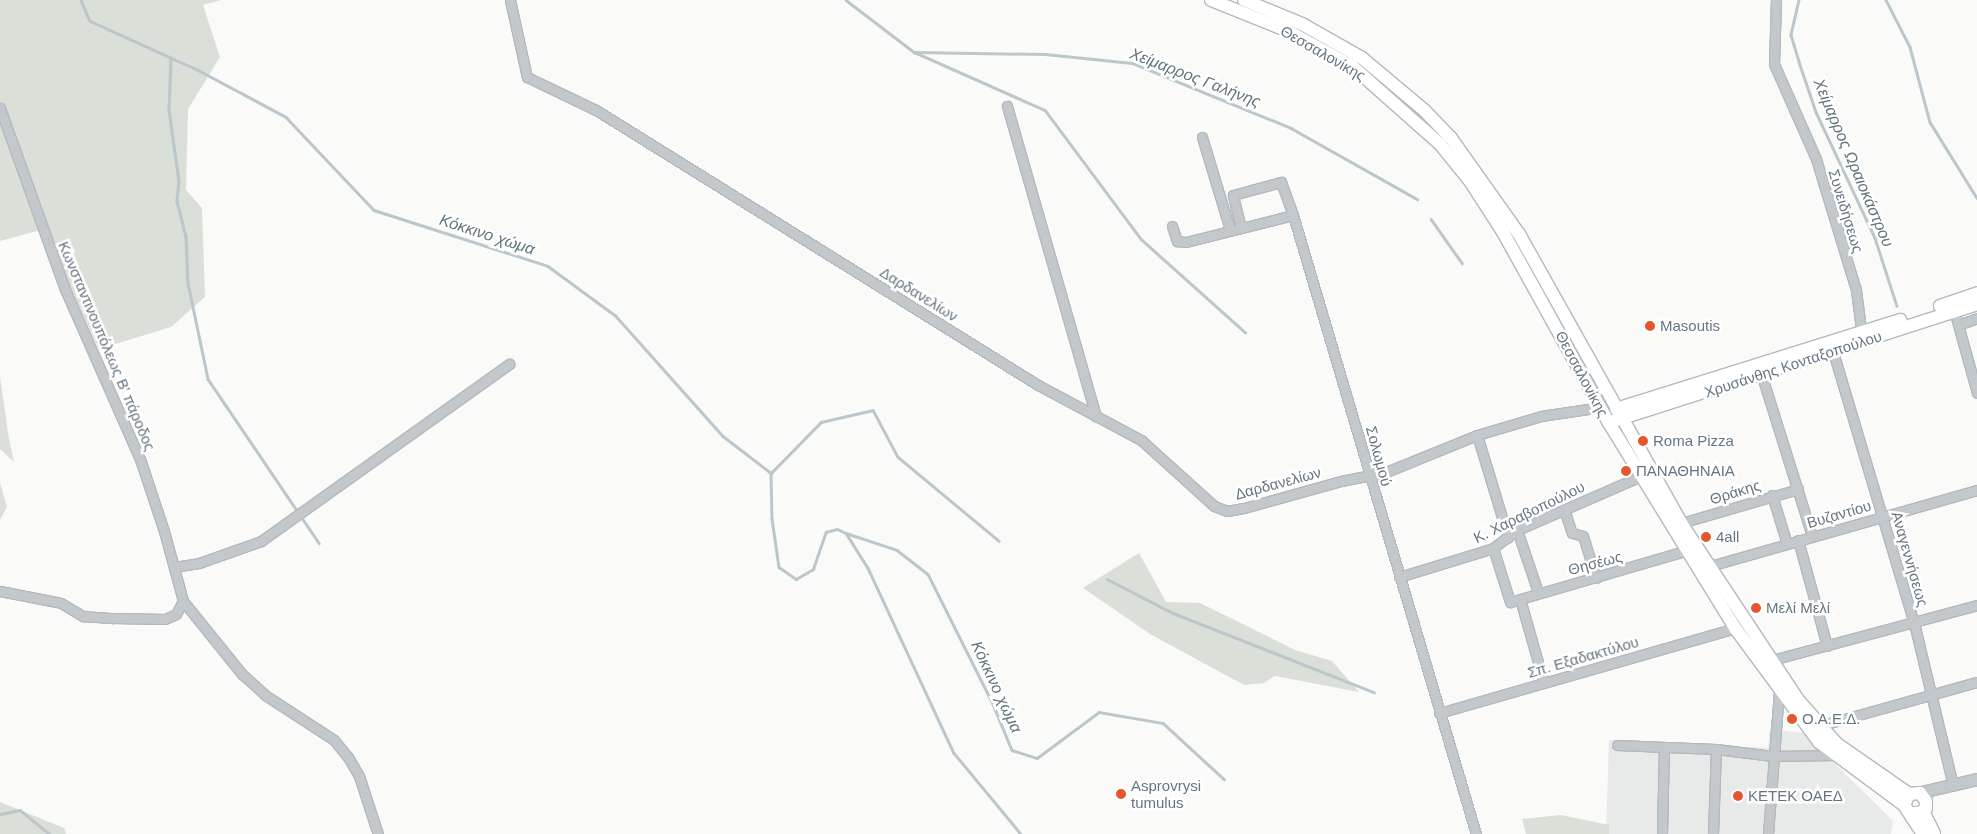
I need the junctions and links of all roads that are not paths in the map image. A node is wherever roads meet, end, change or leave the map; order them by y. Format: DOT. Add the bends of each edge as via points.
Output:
graph roads {
  1 [pos="510,0"];
  2 [pos="1211,0"];
  3 [pos="1244,0"];
  4 [pos="1776,0"];
  5 [pos="1007,106"];
  6 [pos="0,108"];
  7 [pos="1202,137"];
  8 [pos="1293,215"];
  9 [pos="1172,226"];
  10 [pos="1241,228"];
  11 [pos="1230,230"];
  12 [pos="1977,294"];
  13 [pos="1977,304"];
  14 [pos="1954,310"];
  15 [pos="1977,318"];
  16 [pos="1958,325"];
  17 [pos="1863,338"];
  18 [pos="1832,348"];
  19 [pos="509,364"];
  20 [pos="1760,370"];
  21 [pos="1977,393"];
  22 [pos="1612,412"];
  23 [pos="1096,416"];
  24 [pos="1476,435"];
  25 [pos="1370,476"];
  26 [pos="1641,476"];
  27 [pos="1798,489"];
  28 [pos="1977,490"];
  29 [pos="1772,495"];
  30 [pos="1564,509"];
  31 [pos="1884,516"];
  32 [pos="1681,522"];
  33 [pos="1517,530"];
  34 [pos="1812,536"];
  35 [pos="1508,537"];
  36 [pos="1798,540"];
  37 [pos="1787,544"];
  38 [pos="1493,548"];
  39 [pos="1688,550"];
  40 [pos="1710,566"];
  41 [pos="174,567"];
  42 [pos="1399,577"];
  43 [pos="1596,578"];
  44 [pos="0,591"];
  45 [pos="1538,592"];
  46 [pos="1520,599"];
  47 [pos="183,601"];
  48 [pos="1977,605"];
  49 [pos="1914,623"];
  50 [pos="1735,628"];
  51 [pos="1827,646"];
  52 [pos="1772,660"];
  53 [pos="1977,682"];
  54 [pos="1544,683"];
  55 [pos="1780,691"];
  56 [pos="1931,693"];
  57 [pos="1439,713"];
  58 [pos="1819,726"];
  59 [pos="1617,745"];
  60 [pos="1664,747"];
  61 [pos="1716,749"];
  62 [pos="1835,755"];
  63 [pos="1773,756"];
  64 [pos="1977,779"];
  65 [pos="1953,785"];
  66 [pos="1915,803"];
  67 [pos="378,834"];
  68 [pos="1476,834"];
  69 [pos="1662,834"];
  70 [pos="1713,834"];
  71 [pos="1768,834"];
  72 [pos="1923,834"];
  73 [pos="1934,834"];
  1 -- 23 [label="street, Δαρδανελίων" via="527,77 596,110 1038,385"];
  2 -- 22 [label="main road, Θεσσαλονίκης" via="1286,30 1352,66 1404,108 1440,144 1470,181 1503,232"];
  3 -- 22 [label="main road, Θεσσαλονίκης" via="1302,24 1362,58 1424,110 1451,138 1519,234"];
  4 -- 17 [label="street, Συνειδήσεως" via="1774,64 1816,159 1856,290"];
  5 -- 23 [label="street"];
  6 -- 41 [label="street, Κωνσταντινουπόλεως Β' πάροδος" via="64,288 140,459"];
  7 -- 11 [label="street"];
  8 -- 10 [label="street"];
  8 -- 10 [label="street, Σολωμού" via="1280,182 1233,195"];
  8 -- 25 [label="street, Σολωμού"];
  9 -- 11 [label="street" via="1177,241 1186,242"];
  10 -- 11 [label="street"];
  12 -- 17 [label="main road, Χρυσάνθης Κονταξοπούλου"];
  13 -- 14 [label="main road, Χρυσάνθης Κονταξοπούλου"];
  14 -- 16 [label="street"];
  14 -- 17 [label="main road, Χρυσάνθης Κονταξοπούλου"];
  15 -- 16 [label="street"];
  16 -- 21 [label="street"];
  17 -- 18 [label="main road, Χρυσάνθης Κονταξοπούλου"];
  18 -- 20 [label="main road, Χρυσάνθης Κονταξοπούλου"];
  18 -- 31 [label="street, Αναγεννήσεως"];
  19 -- 41 [label="street" via="261,541 199,563"];
  20 -- 22 [label="main road, Χρυσάνθης Κονταξοπούλου"];
  20 -- 27 [label="street"];
  22 -- 24 [label="street, Χρυσάνθης Κονταξοπούλου" via="1541,416"];
  22 -- 26 [label="main road, Θεσσαλονίκης"];
  22 -- 32 [label="main road, Θεσσαλονίκης"];
  23 -- 25 [label="street, Δαρδανελίων" via="1141,440 1204,498 1227,511"];
  24 -- 25 [label="street, Χρυσάνθης Κονταξοπούλου" via="1406,466"];
  24 -- 35 [label="street"];
  25 -- 42 [label="street, Σολωμού"];
  26 -- 30 [label="street, Κ. Χαραβοπούλου"];
  26 -- 39 [label="main road, Θεσσαλονίκης"];
  27 -- 29 [label="street, Θράκης"];
  27 -- 34 [label="street"];
  28 -- 31 [label="street, Βυζαντίου"];
  29 -- 32 [label="street, Θράκης"];
  29 -- 37 [label="street"];
  30 -- 33 [label="street, Κ. Χαραβοπούλου"];
  30 -- 43 [label="street" via="1572,533 1583,536"];
  31 -- 34 [label="street, Βυζαντίου"];
  31 -- 49 [label="street, Αναγεννήσεως"];
  32 -- 40 [label="main road, Θεσσαλονίκης"];
  33 -- 35 [label="street, Κ. Χαραβοπούλου"];
  33 -- 45 [label="street"];
  34 -- 36 [label="street, Βυζαντίου"];
  35 -- 38 [label="street, Κ. Χαραβοπούλου"];
  36 -- 37 [label="street, Βυζαντίου"];
  36 -- 51 [label="street"];
  37 -- 40 [label="street, Βυζαντίου"];
  38 -- 42 [label="street, Κ. Χαραβοπούλου"];
  38 -- 46 [label="street, Θησέως" via="1509,602"];
  39 -- 43 [label="street, Θησέως"];
  39 -- 50 [label="main road, Θεσσαλονίκης"];
  40 -- 52 [label="main road, Θεσσαλονίκης"];
  41 -- 47 [label="street, Κωνσταντινουπόλεως Β' πάροδος"];
  42 -- 57 [label="street, Σολωμού"];
  43 -- 45 [label="street, Θησέως"];
  44 -- 47 [label="street" via="61,604 83,616 111,618 165,619 176,614"];
  45 -- 46 [label="street, Θησέως"];
  46 -- 54 [label="street"];
  47 -- 67 [label="street" via="265,696 334,740 359,776"];
  48 -- 49 [label="street"];
  49 -- 51 [label="street"];
  49 -- 56 [label="street, Αναγεννήσεως"];
  50 -- 54 [label="street, Σπ. Εξαδακτύλου"];
  50 -- 55 [label="main road, Θεσσαλονίκης"];
  51 -- 52 [label="street"];
  52 -- 58 [label="main road, Θεσσαλονίκης"];
  53 -- 56 [label="street"];
  54 -- 57 [label="street, Σπ. Εξαδακτύλου"];
  55 -- 62 [label="main road, Θεσσαλονίκης" via="1810,731"];
  55 -- 63 [label="street"];
  56 -- 58 [label="street"];
  56 -- 65 [label="street, Αναγεννήσεως"];
  57 -- 68 [label="street, Σολωμού"];
  58 -- 66 [label="main road, Θεσσαλονίκης" via="1847,752"];
  59 -- 60 [label="street"];
  60 -- 61 [label="street"];
  60 -- 69 [label="street"];
  61 -- 63 [label="street"];
  61 -- 70 [label="street"];
  62 -- 63 [label="street"];
  62 -- 66 [label="main road, Θεσσαλονίκης"];
  63 -- 71 [label="street"];
  64 -- 65 [label="street"];
  65 -- 66 [label="street"];
  66 -- 72 [label="main road, Θεσσαλονίκης"];
  66 -- 73 [label="main road, Θεσσαλονίκης"];
}
